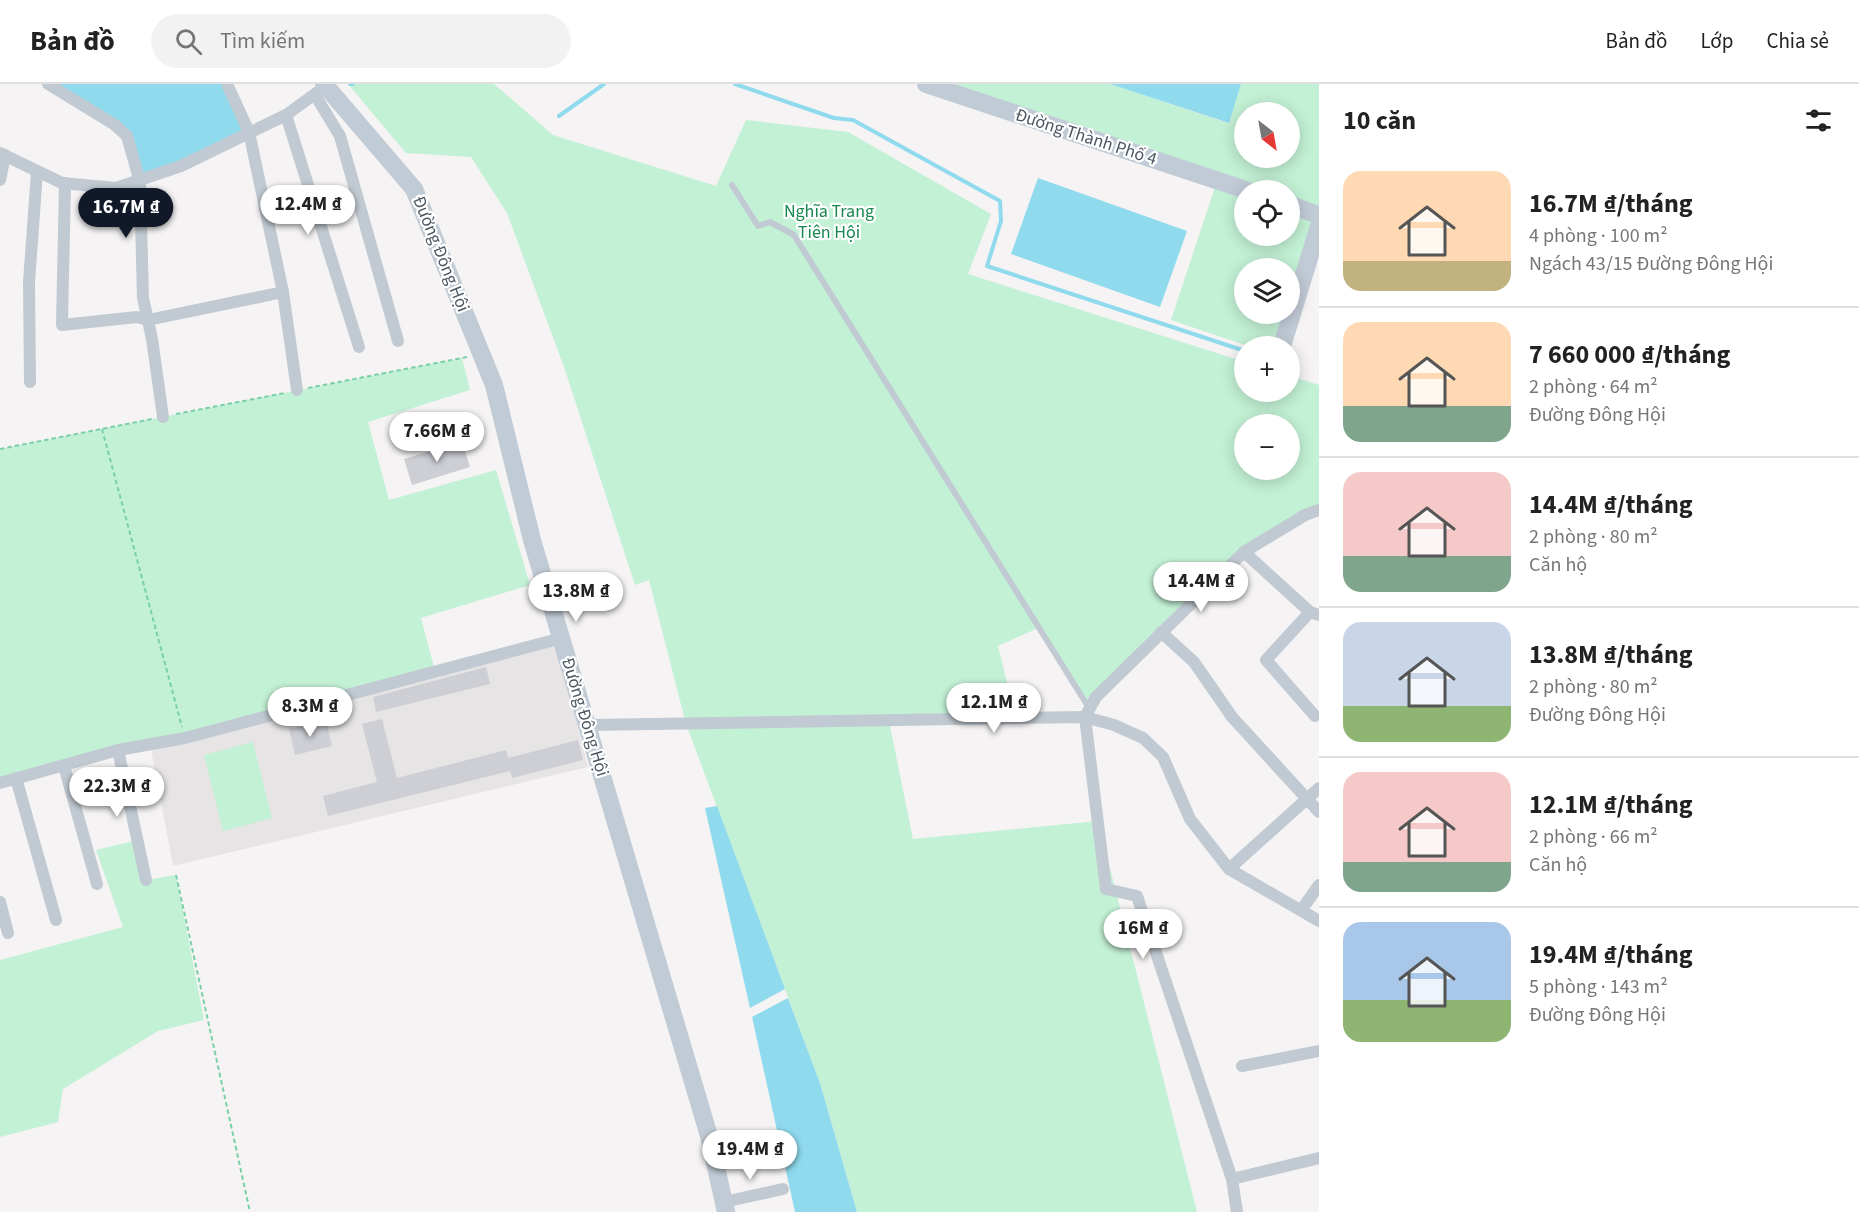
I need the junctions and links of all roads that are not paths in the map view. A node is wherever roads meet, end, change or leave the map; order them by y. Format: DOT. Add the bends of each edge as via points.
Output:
graph roads {
  1 [pos="48,84"];
  2 [pos="227,84"];
  3 [pos="926,84"];
  4 [pos="322,88"];
  5 [pos="286,115"];
  6 [pos="249,132"];
  7 [pos="2,154"];
  8 [pos="37,172"];
  9 [pos="0,180"];
  10 [pos="140,182"];
  11 [pos="65,183"];
  12 [pos="732,185"];
  13 [pos="1234,186"];
  14 [pos="1300,208"];
  15 [pos="1319,215"];
  16 [pos="1319,225"];
  17 [pos="283,292"];
  18 [pos="148,320"];
  19 [pos="1285,336"];
  20 [pos="398,341"];
  21 [pos="359,347"];
  22 [pos="30,382"];
  23 [pos="297,390"];
  24 [pos="163,417"];
  25 [pos="1319,510"];
  26 [pos="1244,552"];
  27 [pos="1314,614"];
  28 [pos="1161,632"];
  29 [pos="562,638"];
  30 [pos="1087,713"];
  31 [pos="1315,716"];
  32 [pos="588,725"];
  33 [pos="118,750"];
  34 [pos="64,766"];
  35 [pos="16,778"];
  36 [pos="0,783"];
  37 [pos="1319,788"];
  38 [pos="1306,800"];
  39 [pos="1319,812"];
  40 [pos="1228,869"];
  41 [pos="146,880"];
  42 [pos="97,884"];
  43 [pos="1319,885"];
  44 [pos="0,902"];
  45 [pos="1302,909"];
  46 [pos="56,920"];
  47 [pos="1319,921"];
  48 [pos="8,933"];
  49 [pos="1319,1051"];
  50 [pos="1242,1066"];
  51 [pos="1319,1158"];
  52 [pos="1232,1179"];
  53 [pos="783,1189"];
  54 [pos="725,1207"];
  55 [pos="1237,1212"];
  1 -- 10 [label="street" via="115,124 127,136"];
  2 -- 6 [label="street"];
  3 -- 13 [label="street, Đường Thành Phố 4"];
  4 -- 5 [label="street"];
  4 -- 20 [label="street" via="340,136"];
  4 -- 29 [label="street, Đường Đông Hội" via="414,189 494,385 532,540"];
  5 -- 6 [label="street"];
  5 -- 21 [label="street"];
  6 -- 10 [label="street"];
  6 -- 17 [label="street"];
  7 -- 8 [label="street"];
  7 -- 9 [label="street"];
  8 -- 11 [label="street"];
  8 -- 22 [label="street" via="29,282"];
  10 -- 11 [label="street" via="116,188"];
  10 -- 18 [label="street" via="143,298"];
  11 -- 18 [label="street" via="62,325 137,317"];
  12 -- 30 [label="lane" via="758,226 771,222 794,236"];
  14 -- 15 [label="street"];
  16 -- 19 [label="street"];
  17 -- 18 [label="street"];
  17 -- 23 [label="street"];
  18 -- 24 [label="street"];
  25 -- 26 [label="street"];
  26 -- 27 [label="street"];
  26 -- 28 [label="street"];
  27 -- 31 [label="street" via="1266,660"];
  28 -- 30 [label="street" via="1096,697"];
  28 -- 38 [label="street" via="1194,662 1232,717"];
  29 -- 32 [label="street, Đường Đông Hội" via="575,702"];
  29 -- 33 [label="street" via="185,738"];
  30 -- 32 [label="street"];
  30 -- 40 [label="street" via="1143,738 1163,757 1190,819"];
  30 -- 52 [label="street" via="1106,889 1137,896"];
  32 -- 54 [label="street, Đường Đông Hội" via="710,1136"];
  33 -- 34 [label="street"];
  33 -- 41 [label="street"];
  34 -- 35 [label="street"];
  34 -- 42 [label="street"];
  35 -- 36 [label="street"];
  35 -- 46 [label="street"];
  37 -- 38 [label="street"];
  38 -- 39 [label="street"];
  38 -- 40 [label="street"];
  40 -- 45 [label="street"];
  43 -- 45 [label="street"];
  44 -- 48 [label="street"];
  45 -- 47 [label="street"];
  49 -- 50 [label="street"];
  51 -- 52 [label="street"];
  52 -- 55 [label="street"];
  53 -- 54 [label="street"];
}
